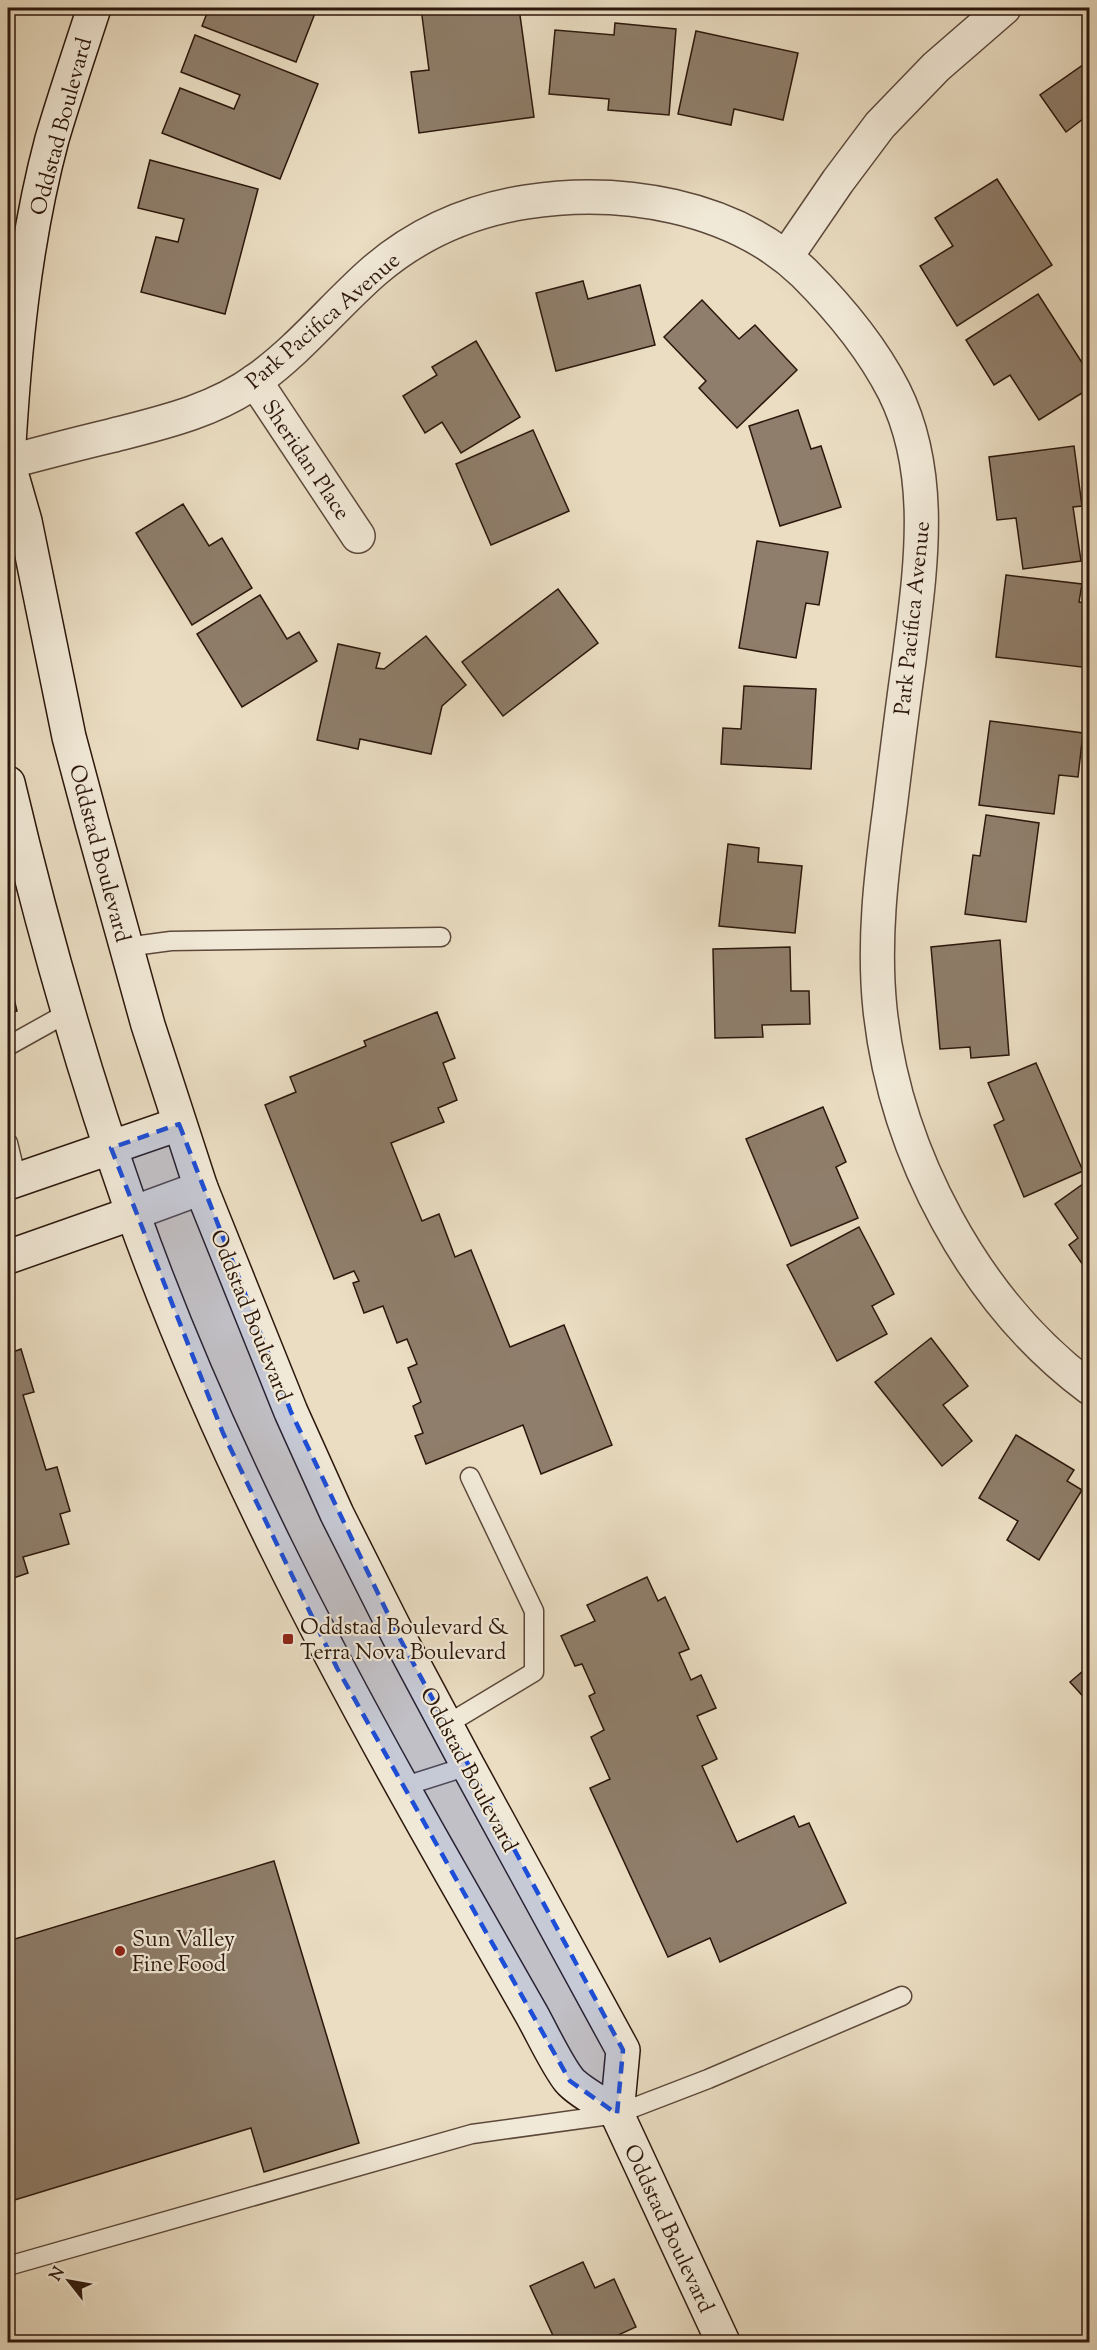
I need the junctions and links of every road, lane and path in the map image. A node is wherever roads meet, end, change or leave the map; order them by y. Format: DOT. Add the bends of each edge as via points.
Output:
graph roads {
  1 [pos="94,8"];
  2 [pos="1004,8"];
  3 [pos="786,256"];
  4 [pos="255,381"];
  5 [pos="8,461"];
  6 [pos="358,536"];
  7 [pos="8,783"];
  8 [pos="441,937"];
  9 [pos="126,946"];
  10 [pos="69,1012"];
  11 [pos="8,1046"];
  12 [pos="179,1124"];
  13 [pos="8,1143"];
  14 [pos="111,1148"];
  15 [pos="12,1182"];
  16 [pos="201,1188"];
  17 [pos="133,1213"];
  18 [pos="8,1257"];
  19 [pos="1089,1388"];
  20 [pos="470,1478"];
  21 [pos="446,1725"];
  22 [pos="468,1766"];
  23 [pos="402,1787"];
  24 [pos="902,1996"];
  25 [pos="618,2114"];
  26 [pos="8,2266"];
  27 [pos="723,2343"];
  1 -- 5 [label="street, Oddstad Boulevard" via="52,140 35,216 20,302"];
  2 -- 3 [label="street" via="936,67 880,126"];
  3 -- 4 [label="street, Park Pacifica Avenue" via="739,229 687,209 630,198 574,196 523,202 466,216 417,240 376,269 298,346"];
  3 -- 19 [label="street, Park Pacifica Avenue" via="827,296 862,339 895,393 913,445 922,504 921,568 877,935 880,1009 892,1082 913,1146 946,1218 979,1273 1019,1324"];
  4 -- 5 [label="street, Park Pacifica Avenue" via="211,406 165,422"];
  4 -- 6 [label="street, Sheridan Place"];
  5 -- 9 [label="street, Oddstad Boulevard" via="25,521 69,737"];
  7 -- 10 [label="street"];
  8 -- 9 [label="lane" via="171,941"];
  9 -- 12 [label="street, Oddstad Boulevard"];
  10 -- 11 [label="lane"];
  10 -- 14 [label="street"];
  12 -- 14 [label="street"];
  12 -- 16 [label="street, Oddstad Boulevard"];
  13 -- 15 [label="lane"];
  14 -- 15 [label="street"];
  14 -- 17 [label="street"];
  16 -- 17 [label="street"];
  16 -- 21 [label="street, Oddstad Boulevard" via="305,1442"];
  17 -- 18 [label="street"];
  17 -- 23 [label="street" via="182,1338 257,1505 332,1658"];
  20 -- 21 [label="lane" via="534,1611 534,1672"];
  21 -- 22 [label="street, Oddstad Boulevard"];
  22 -- 23 [label="lane"];
  22 -- 25 [label="street, Oddstad Boulevard" via="623,2050"];
  23 -- 25 [label="street" via="570,2081"];
  24 -- 25 [label="lane"];
  25 -- 26 [label="lane" via="472,2134"];
  25 -- 27 [label="street, Oddstad Boulevard"];
}
